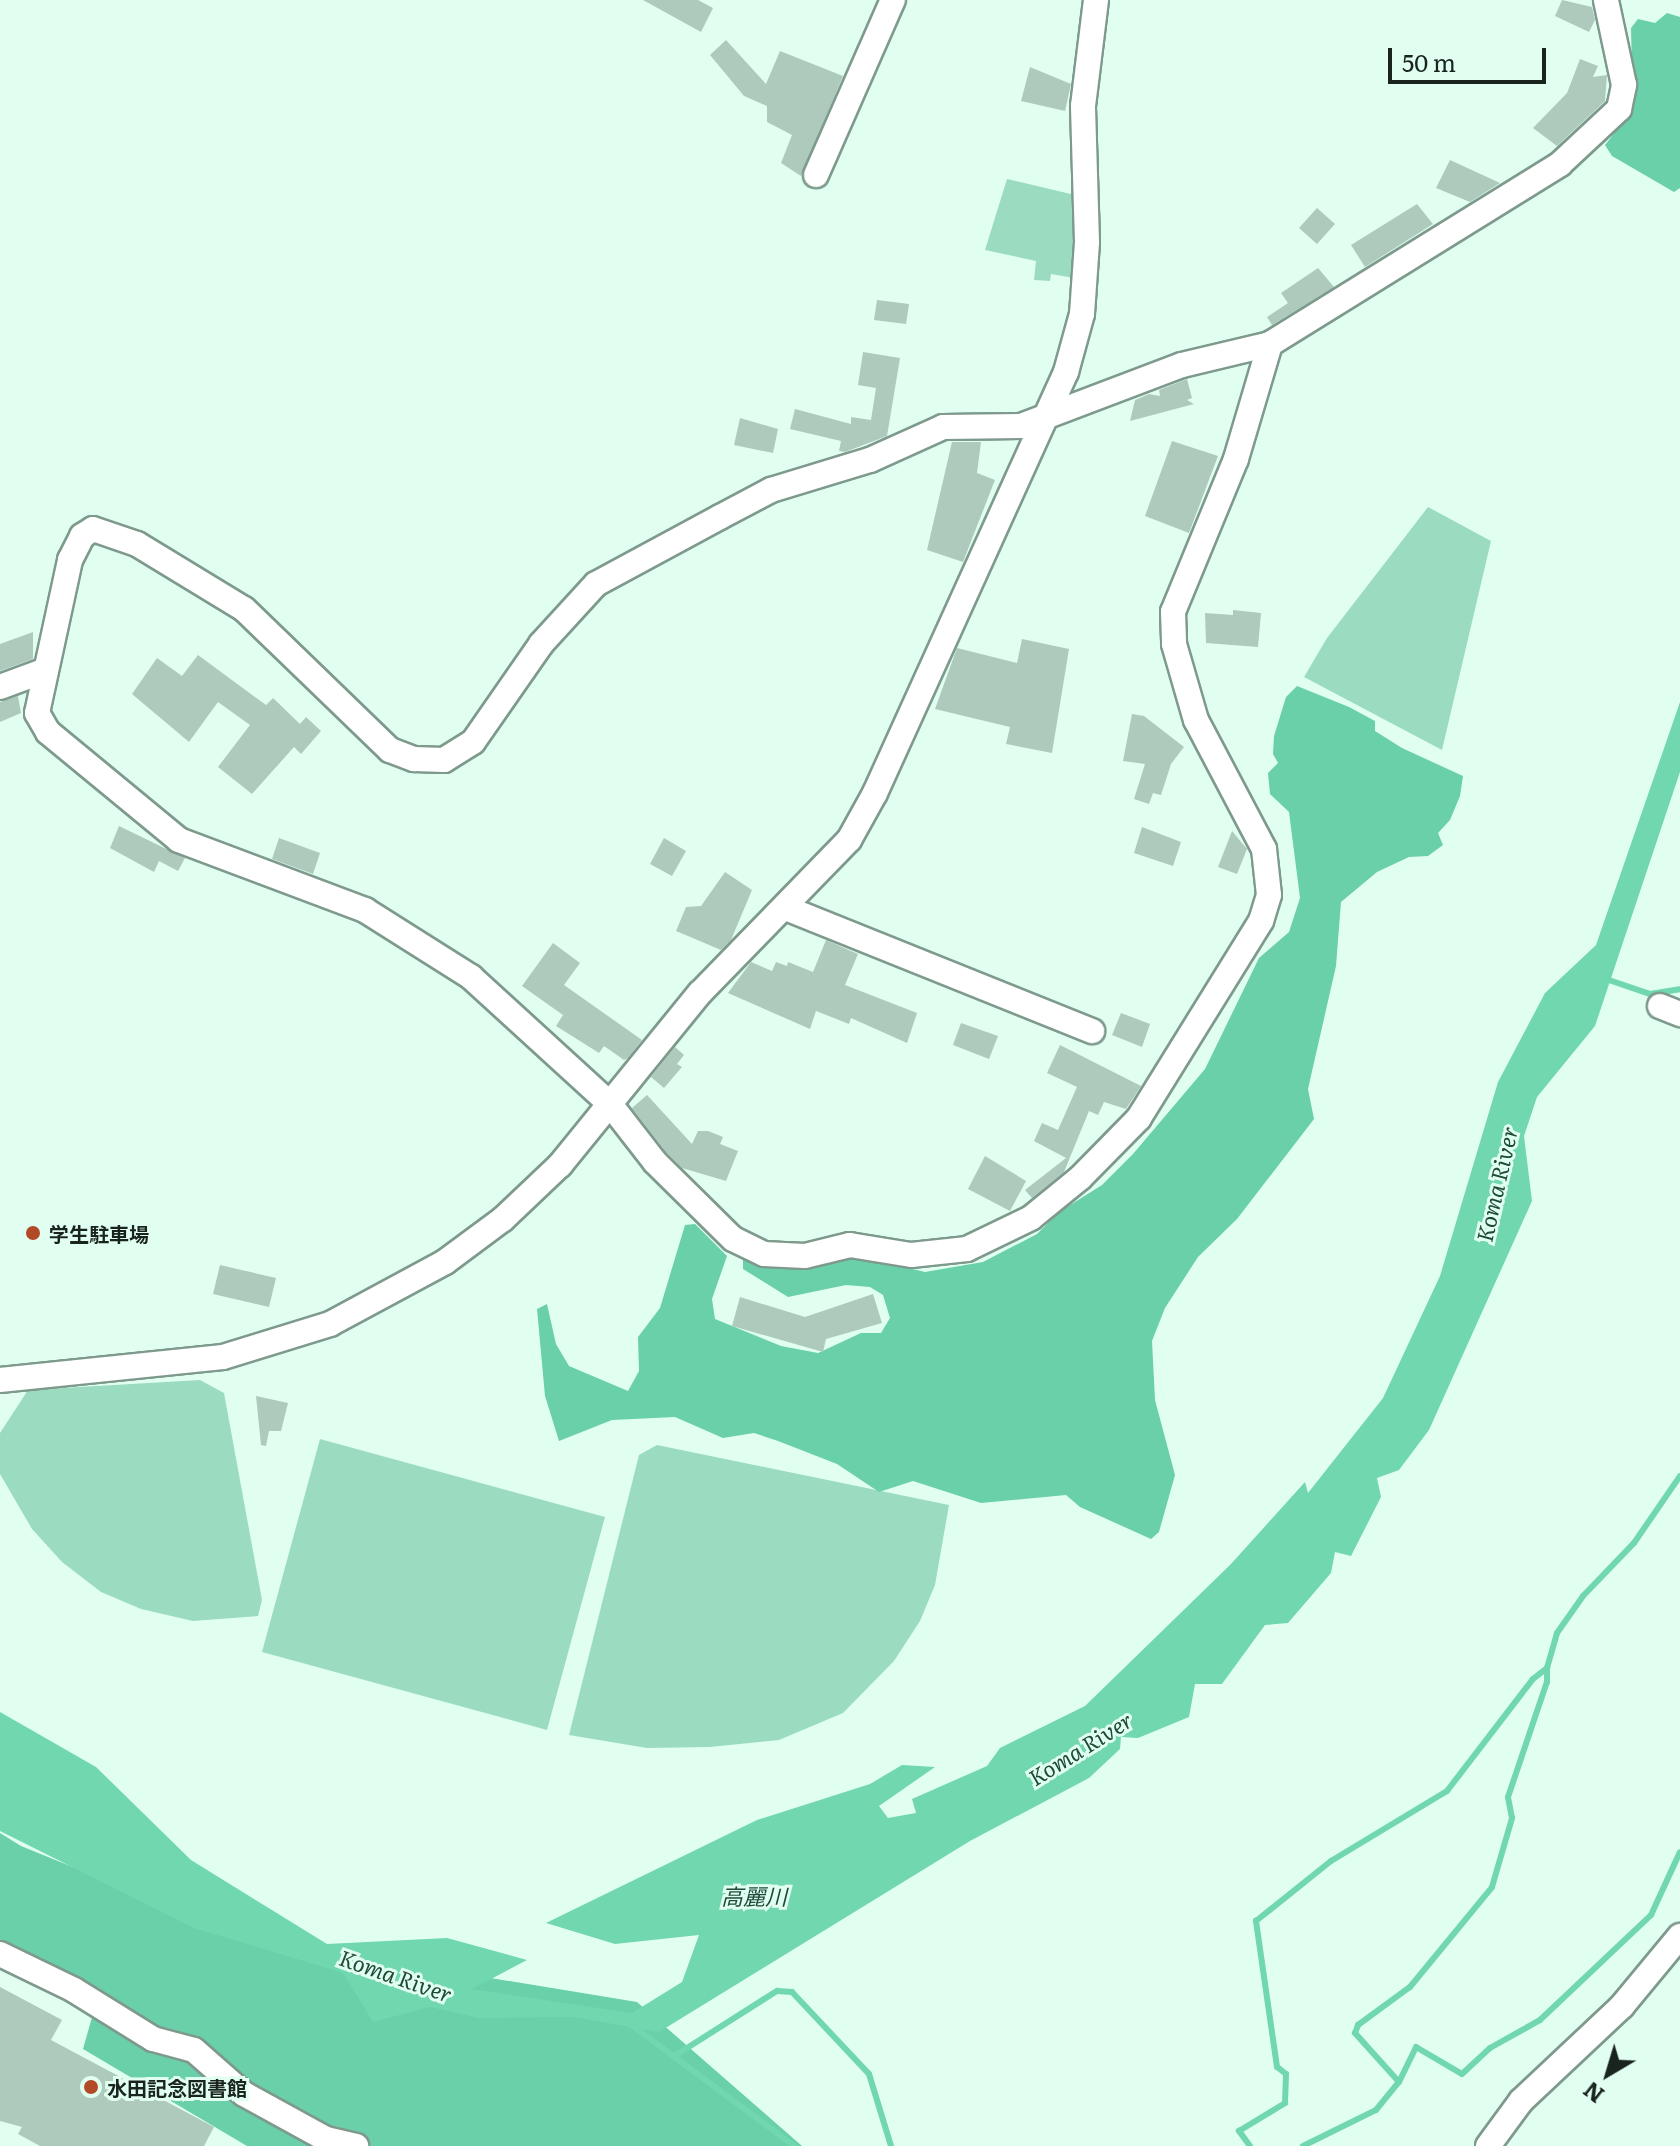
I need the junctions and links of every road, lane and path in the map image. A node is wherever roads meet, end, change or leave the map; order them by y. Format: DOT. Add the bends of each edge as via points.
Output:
graph roads {
  1 [pos="1096,0"];
  2 [pos="1606,0"];
  3 [pos="887,1"];
  4 [pos="816,175"];
  5 [pos="1270,344"];
  6 [pos="1045,419"];
  7 [pos="46,670"];
  8 [pos="0,687"];
  9 [pos="786,908"];
  10 [pos="1092,1031"];
  11 [pos="610,1104"];
  12 [pos="0,1380"];
  13 [pos="1680,1936"];
  14 [pos="0,1954"];
  15 [pos="356,2146"];
  16 [pos="1488,2146"];
  1 -- 6 [label="street" via="1083,106 1087,242 1082,314 1066,372"];
  2 -- 5 [label="street" via="1624,85 1619,109 1602,130 1560,164"];
  3 -- 4 [label="street"];
  5 -- 6 [label="street" via="1182,365"];
  5 -- 11 [label="street" via="1236,459 1173,612 1174,644 1196,720 1264,849 1269,895 1261,921 1139,1118 1031,1218 987,1241 939,1255 850,1245 805,1256 764,1254 733,1239 655,1162"];
  6 -- 7 [label="street" via="1021,426 943,427 870,460 810,474 596,584 541,644 473,742 444,760 414,759 390,750 244,609 137,544 93,529 82,536 70,560"];
  6 -- 9 [label="street" via="875,793 849,840"];
  7 -- 8 [label="street"];
  7 -- 11 [label="street" via="37,713 48,732 153,822 207,853 365,910 418,940 471,977"];
  9 -- 10 [label="street"];
  9 -- 11 [label="street" via="700,993"];
  11 -- 12 [label="street" via="560,1165 503,1219 418,1279 343,1318 223,1357"];
  13 -- 16 [label="street" via="1622,2006 1521,2101"];
  14 -- 15 [label="street" via="74,1990 153,2039 194,2050 244,2094 326,2139"];
}
